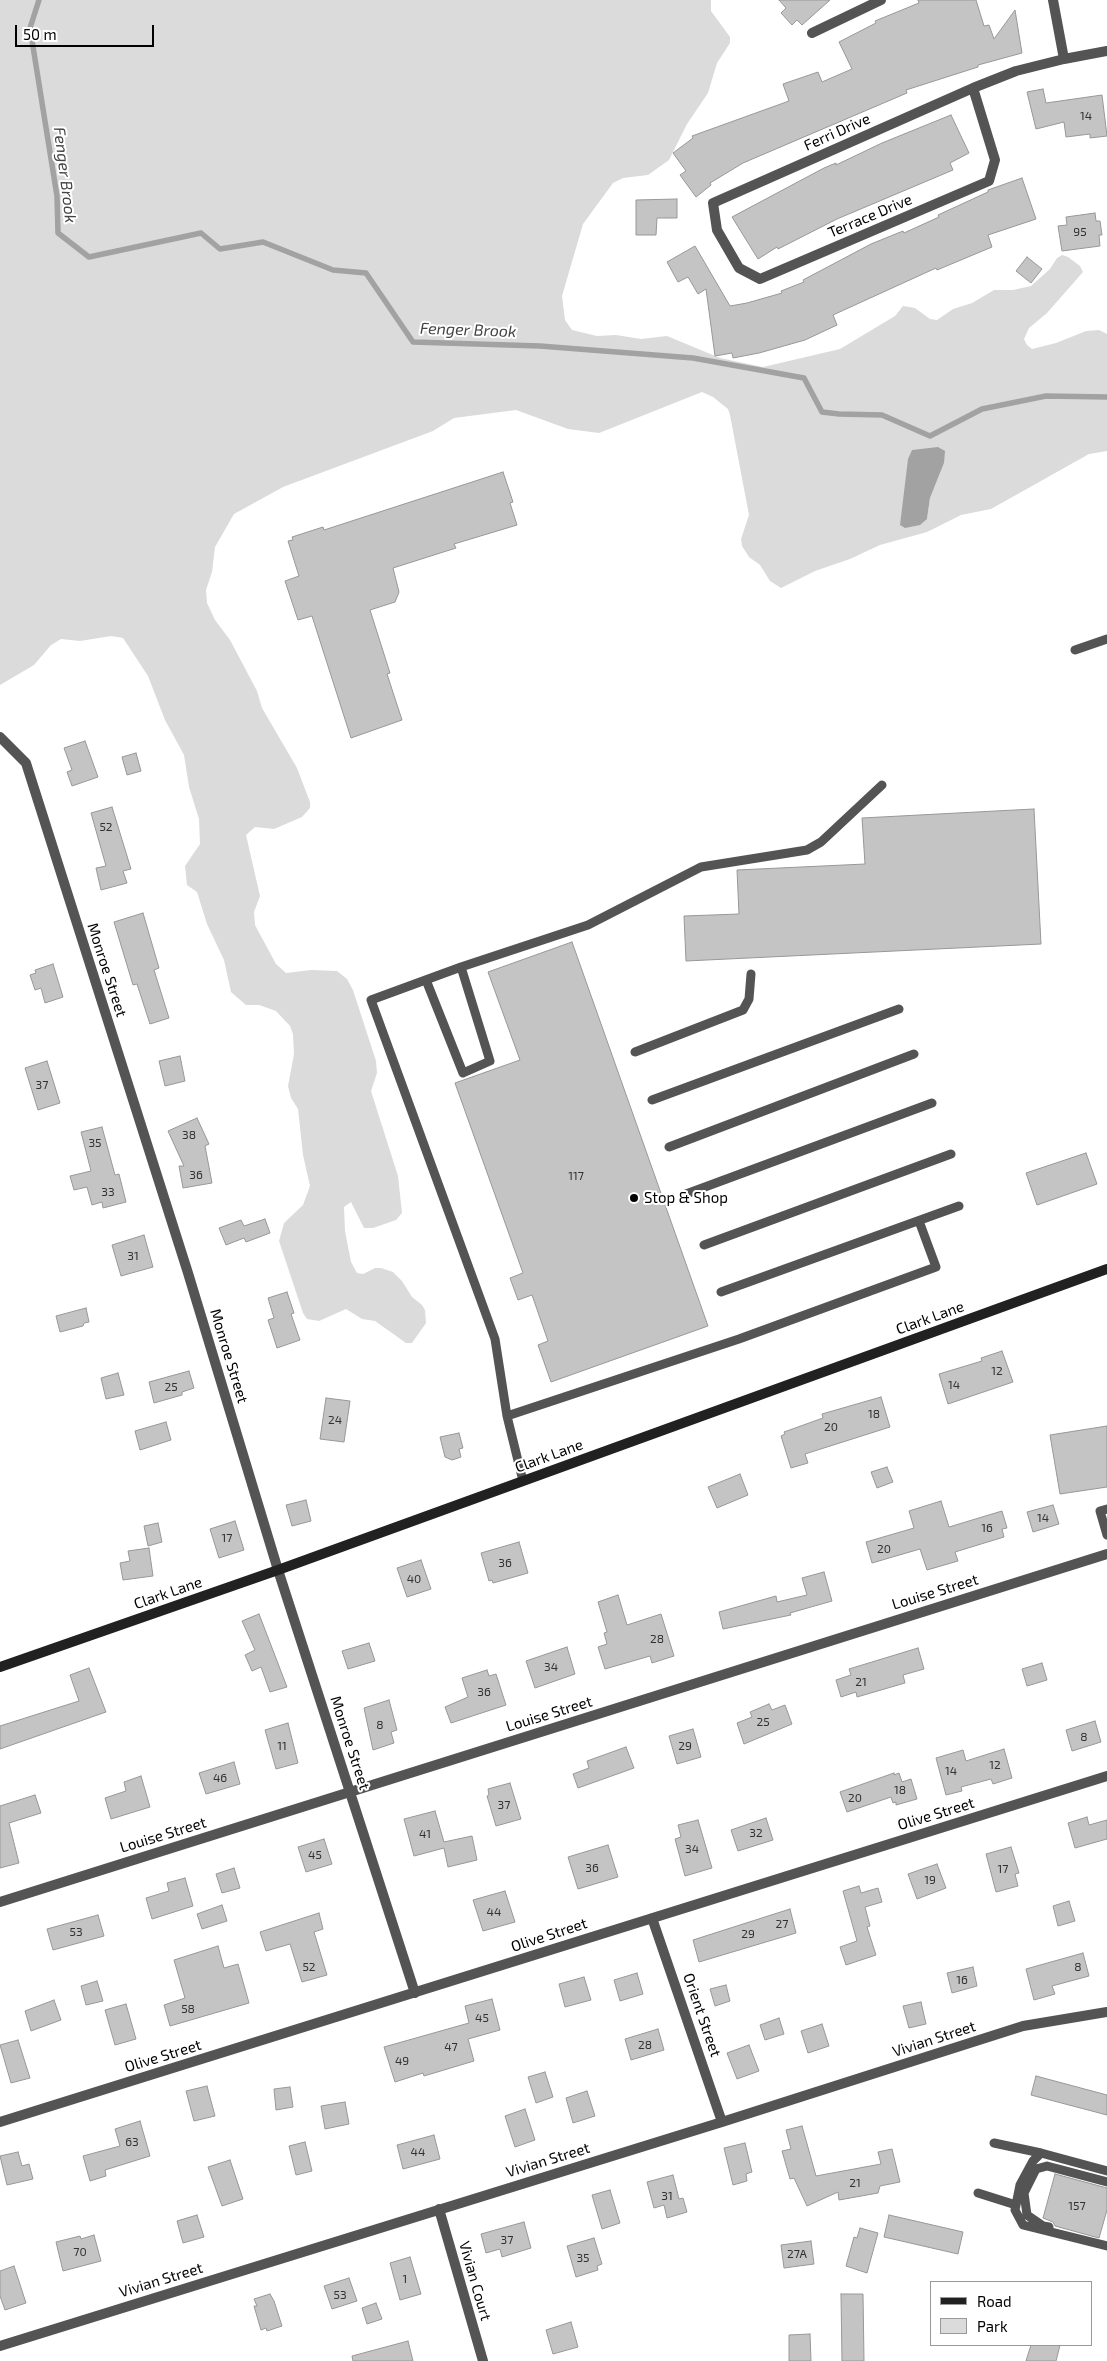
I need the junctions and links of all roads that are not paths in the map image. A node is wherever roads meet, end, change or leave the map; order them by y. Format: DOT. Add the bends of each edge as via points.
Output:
graph roads {
  1 [pos="881,0"];
  2 [pos="1053,0"];
  3 [pos="812,33"];
  4 [pos="1107,51"];
  5 [pos="1064,59"];
  6 [pos="973,88"];
  7 [pos="713,203"];
  8 [pos="1107,639"];
  9 [pos="1074,650"];
  10 [pos="0,736"];
  11 [pos="882,785"];
  12 [pos="460,967"];
  13 [pos="751,974"];
  14 [pos="426,980"];
  15 [pos="899,1009"];
  16 [pos="635,1052"];
  17 [pos="914,1054"];
  18 [pos="652,1100"];
  19 [pos="932,1103"];
  20 [pos="669,1147"];
  21 [pos="951,1154"];
  22 [pos="686,1194"];
  23 [pos="959,1206"];
  24 [pos="919,1221"];
  25 [pos="704,1245"];
  26 [pos="1107,1268"];
  27 [pos="721,1292"];
  28 [pos="506,1416"];
  29 [pos="523,1481"];
  30 [pos="1107,1509"];
  31 [pos="1107,1535"];
  32 [pos="1107,1554"];
  33 [pos="278,1570"];
  34 [pos="0,1667"];
  35 [pos="1107,1776"];
  36 [pos="350,1792"];
  37 [pos="0,1902"];
  38 [pos="652,1918"];
  39 [pos="415,1994"];
  40 [pos="1107,2012"];
  41 [pos="0,2122"];
  42 [pos="722,2122"];
  43 [pos="994,2142"];
  44 [pos="1041,2154"];
  45 [pos="1107,2171"];
  46 [pos="1107,2182"];
  47 [pos="978,2193"];
  48 [pos="1016,2205"];
  49 [pos="439,2209"];
  50 [pos="1107,2240"];
  51 [pos="1107,2246"];
  52 [pos="0,2346"];
  53 [pos="483,2361"];
  1 -- 3 [label="street"];
  2 -- 5 [label="street"];
  4 -- 5 [label="street, Ferri Drive"];
  5 -- 6 [label="street, Ferri Drive" via="1016,71"];
  6 -- 7 [label="street, Ferri Drive"];
  6 -- 7 [label="street, Terrace Drive" via="996,160 989,181 760,279 739,268 717,230"];
  8 -- 9 [label="lane"];
  10 -- 33 [label="street, Monroe Street" via="26,763 188,1273"];
  11 -- 12 [label="lane" via="821,842 806,850 702,867 588,925"];
  12 -- 14 [label="lane"];
  12 -- 14 [label="lane" via="490,1062 463,1072"];
  13 -- 16 [label="lane" via="749,998 742,1010"];
  14 -- 28 [label="lane" via="371,1000 496,1340"];
  15 -- 18 [label="lane"];
  17 -- 20 [label="lane"];
  19 -- 22 [label="lane"];
  21 -- 25 [label="lane"];
  23 -- 24 [label="lane"];
  24 -- 27 [label="lane"];
  24 -- 28 [label="lane" via="936,1267 739,1339"];
  26 -- 29 [label="main road, Clark Lane"];
  28 -- 29 [label="lane"];
  29 -- 33 [label="main road, Clark Lane"];
  30 -- 31 [label="lane" via="1100,1511"];
  32 -- 36 [label="street, Louise Street"];
  33 -- 34 [label="main road, Clark Lane"];
  33 -- 36 [label="street, Monroe Street"];
  35 -- 38 [label="street, Olive Street"];
  36 -- 37 [label="street, Louise Street"];
  36 -- 39 [label="street, Monroe Street"];
  38 -- 39 [label="street, Olive Street"];
  38 -- 42 [label="street, Orient Street"];
  39 -- 41 [label="street, Olive Street"];
  40 -- 42 [label="street, Vivian Street" via="1024,2026"];
  42 -- 49 [label="street, Vivian Street"];
  43 -- 44 [label="lane"];
  44 -- 45 [label="lane"];
  44 -- 48 [label="lane" via="1033,2161 1020,2185"];
  46 -- 50 [label="lane" via="1047,2166 1036,2170 1024,2192 1027,2215 1043,2226"];
  47 -- 48 [label="lane"];
  48 -- 51 [label="lane" via="1022,2225"];
  49 -- 52 [label="street, Vivian Street"];
  49 -- 53 [label="street, Vivian Court"];
}
